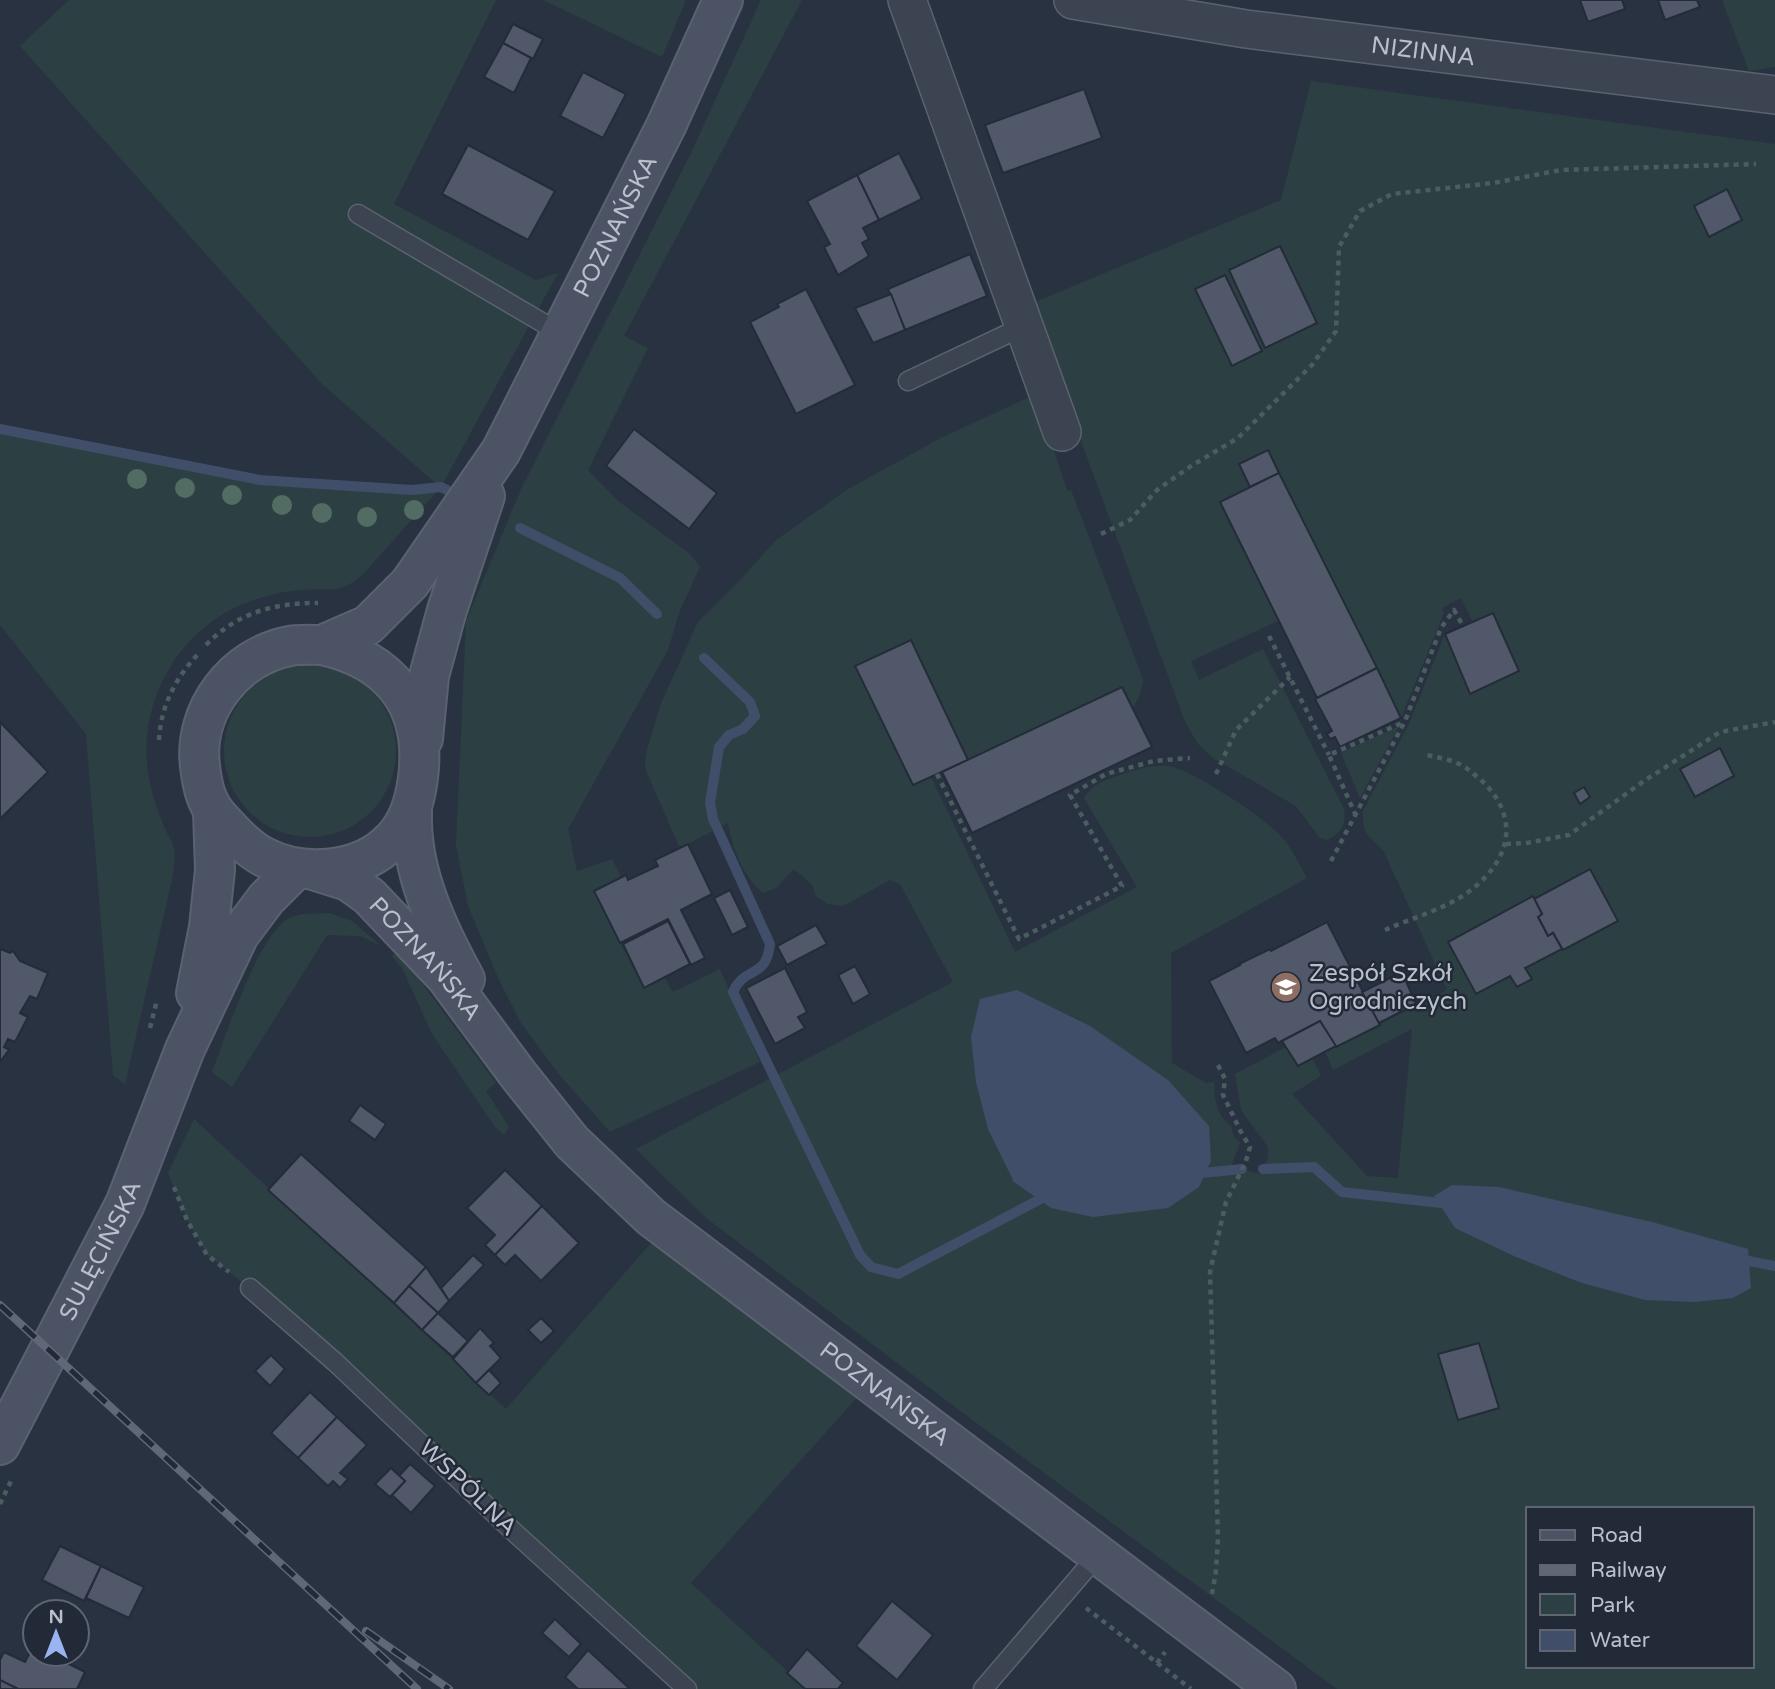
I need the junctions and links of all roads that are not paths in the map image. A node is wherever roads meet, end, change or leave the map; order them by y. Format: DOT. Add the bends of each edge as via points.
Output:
graph roads {
  1 [pos="723,0"];
  2 [pos="907,0"];
  3 [pos="1073,0"];
  4 [pos="1250,14"];
  5 [pos="1775,95"];
  6 [pos="358,214"];
  7 [pos="1024,326"];
  8 [pos="560,332"];
  9 [pos="908,381"];
  10 [pos="1062,432"];
  11 [pos="500,452"];
  12 [pos="322,645"];
  13 [pos="421,755"];
  14 [pos="213,811"];
  15 [pos="412,812"];
  16 [pos="305,869"];
  17 [pos="185,1049"];
  18 [pos="517,1073"];
  19 [pos="250,1288"];
  20 [pos="0,1445"];
  21 [pos="1097,1556"];
  22 [pos="687,1689"];
  23 [pos="983,1689"];
  24 [pos="1276,1689"];
  1 -- 8 [label="main road, POZNAŃSKA" via="666,126"];
  2 -- 7 [label="street"];
  3 -- 4 [label="street, NIZINNA"];
  4 -- 5 [label="street, NIZINNA"];
  6 -- 8 [label="lane"];
  7 -- 9 [label="lane"];
  7 -- 10 [label="street"];
  8 -- 11 [label="main road, POZNAŃSKA"];
  11 -- 12 [label="main road, POZNAŃSKA" via="410,583 368,625"];
  11 -- 13 [label="main road, POZNAŃSKA" via="429,676"];
  12 -- 13 [label="main road" via="346,650 378,667 394,682 418,729"];
  12 -- 14 [label="main road" via="290,646 261,655 220,689 206,715 199,755 202,783"];
  13 -- 15 [label="main road"];
  14 -- 16 [label="main road" via="264,857"];
  14 -- 17 [label="main road, SULĘCIŃSKA" via="215,870 209,927"];
  15 -- 16 [label="main road" via="392,841 369,857 340,867"];
  15 -- 18 [label="main road, POZNAŃSKA" via="414,860 431,906 454,959"];
  16 -- 17 [label="main road, SULĘCIŃSKA" via="266,899 239,934"];
  16 -- 18 [label="main road, POZNAŃSKA" via="348,881 369,896 446,977"];
  17 -- 20 [label="main road, SULĘCIŃSKA" via="125,1205"];
  18 -- 21 [label="main road, POZNAŃSKA" via="572,1142 651,1217"];
  19 -- 22 [label="lane, WSPÓLNA"];
  21 -- 23 [label="lane"];
  21 -- 24 [label="main road, POZNAŃSKA"];
}
